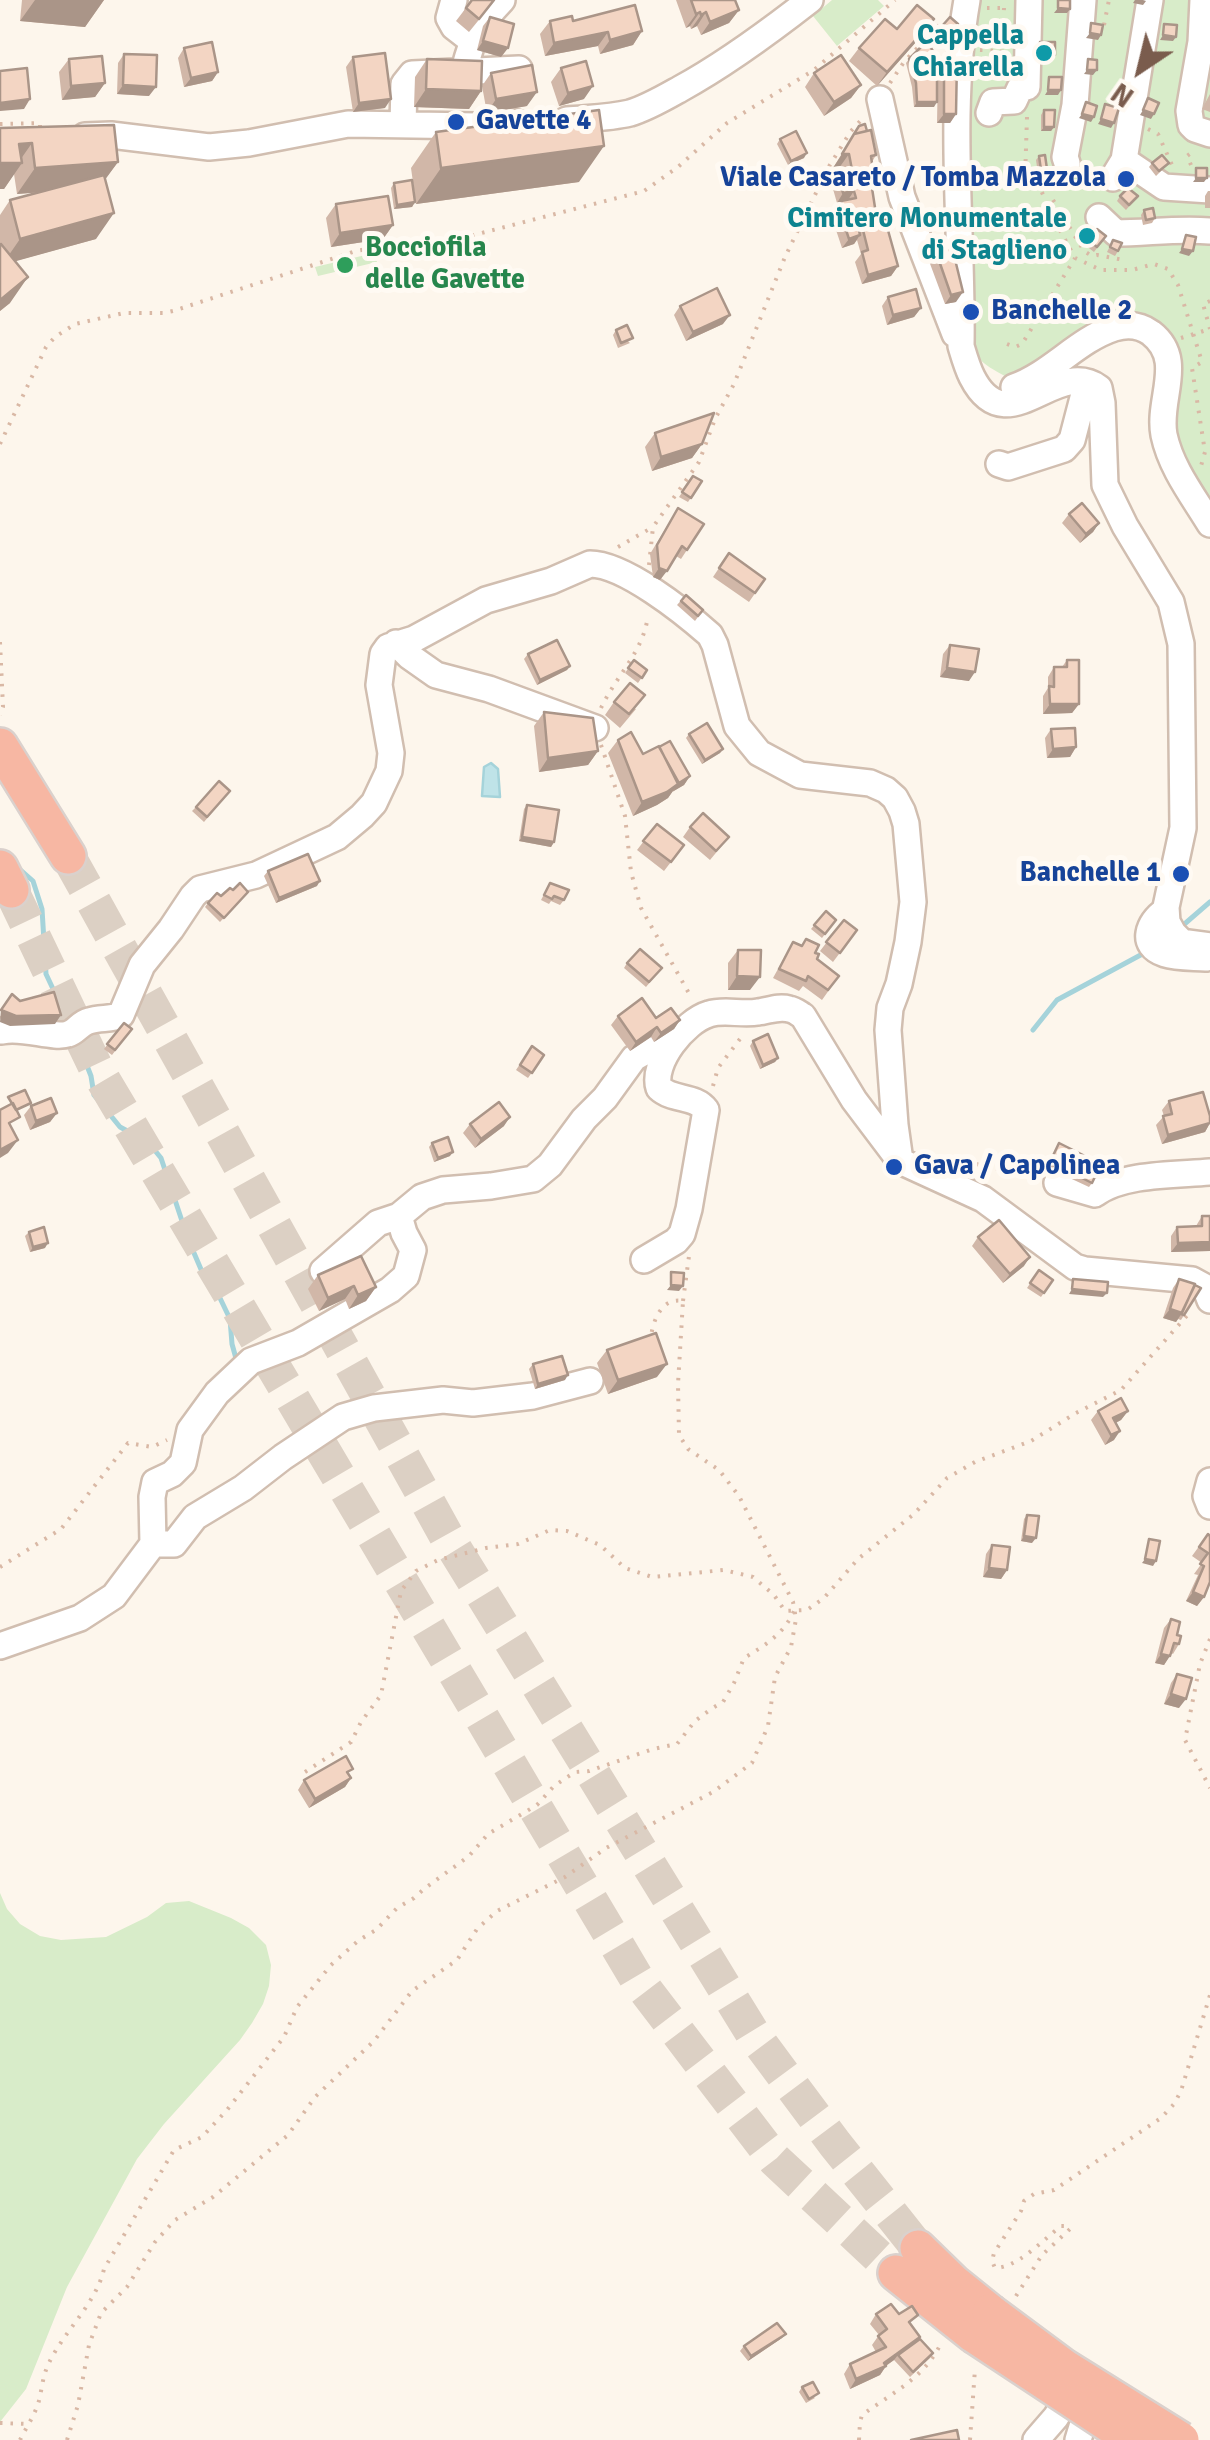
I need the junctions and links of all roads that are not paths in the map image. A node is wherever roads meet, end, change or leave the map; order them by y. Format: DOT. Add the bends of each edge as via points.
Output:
graph roads {
  1 [pos="454,0"];
  2 [pos="502,0"];
  3 [pos="810,0"];
  4 [pos="1083,0"];
  5 [pos="1150,0"];
  6 [pos="1204,0"];
  7 [pos="975,2"];
  8 [pos="1020,5"];
  9 [pos="472,41"];
  10 [pos="520,68"];
  11 [pos="464,70"];
  12 [pos="880,100"];
  13 [pos="989,113"];
  14 [pos="404,124"];
  15 [pos="1207,136"];
  16 [pos="41,138"];
  17 [pos="1067,163"];
  18 [pos="1197,183"];
  19 [pos="1099,217"];
  20 [pos="1210,231"];
  21 [pos="961,346"];
  22 [pos="1079,387"];
  23 [pos="999,464"];
  24 [pos="1088,490"];
  25 [pos="1210,524"];
  26 [pos="396,643"];
  27 [pos="596,728"];
  28 [pos="0,746"];
  29 [pos="68,856"];
  30 [pos="1166,910"];
  31 [pos="1210,946"];
  32 [pos="1210,958"];
  33 [pos="683,1030"];
  34 [pos="2,1031"];
  35 [pos="906,1164"];
  36 [pos="1210,1172"];
  37 [pos="1057,1184"];
  38 [pos="400,1216"];
  39 [pos="644,1260"];
  40 [pos="324,1271"];
  41 [pos="1209,1296"];
  42 [pos="590,1381"];
  43 [pos="1210,1481"];
  44 [pos="1210,1506"];
  45 [pos="153,1544"];
  46 [pos="0,1646"];
  47 [pos="907,2261"];
  48 [pos="992,2316"];
  49 [pos="1036,2440"];
  50 [pos="1078,2440"];
  51 [pos="1133,2440"];
  52 [pos="1181,2440"];
  1 -- 9 [label="street" via="449,18"];
  2 -- 9 [label="street"];
  3 -- 14 [label="street" via="700,78 633,112 478,126"];
  4 -- 17 [label="street"];
  5 -- 18 [label="street" via="1118,169 1164,188"];
  6 -- 15 [label="street" via="1189,111 1190,124"];
  7 -- 21 [label="street" via="962,39 958,116"];
  8 -- 13 [label="street" via="1020,88 1014,101 993,102"];
  9 -- 11 [label="street"];
  10 -- 11 [label="street"];
  11 -- 14 [label="street" via="412,74 404,84"];
  12 -- 21 [label="street" via="912,229"];
  14 -- 16 [label="street" via="348,124 209,147 111,135"];
  19 -- 20 [label="street" via="1116,232"];
  21 -- 22 [label="street" via="973,380 1005,404 1064,382"];
  21 -- 25 [label="street" via="990,382 1011,389 1095,336 1118,327 1151,333 1165,348 1170,371 1164,434"];
  22 -- 23 [label="street" via="1072,440 1064,448"];
  22 -- 24 [label="street" via="1087,416"];
  22 -- 30 [label="street" via="1090,381 1099,388 1104,486 1171,602 1180,633 1183,828"];
  26 -- 27 [label="street" via="436,675"];
  26 -- 34 [label="street" via="385,650 380,673 390,771 362,816 336,837 256,875 192,896 142,965 121,1015 90,1020 64,1035"];
  26 -- 35 [label="street" via="486,600 590,564 614,568 710,635 737,726 759,754 800,775 870,783 895,798 906,824 913,902 888,1030"];
  28 -- 29 [label="highway"];
  30 -- 31 [label="street" via="1182,942"];
  30 -- 32 [label="street" via="1150,927 1156,949"];
  33 -- 35 [label="street" via="709,1014 792,1009"];
  33 -- 38 [label="street" via="634,1058 533,1179 443,1190"];
  33 -- 39 [label="street" via="656,1082 664,1093 698,1101 706,1110 693,1191 682,1234"];
  35 -- 41 [label="street" via="983,1199 1075,1267 1192,1280"];
  36 -- 37 [label="street" via="1148,1177 1095,1194"];
  38 -- 40 [label="street" via="378,1223"];
  38 -- 45 [label="street" via="413,1250 406,1276 298,1343 251,1361 217,1394 190,1430 183,1463 155,1482"];
  42 -- 45 [label="street" via="533,1396 443,1400 343,1417 194,1517 174,1544"];
  43 -- 44 [label="street"];
  45 -- 46 [label="street" via="114,1596 80,1618"];
  47 -- 48 [label="highway"];
  48 -- 51 [label="highway, bridge"];
  48 -- 52 [label="highway, bridge"];
  49 -- 50 [label="street" via="1093,2365 1100,2376"];
}
